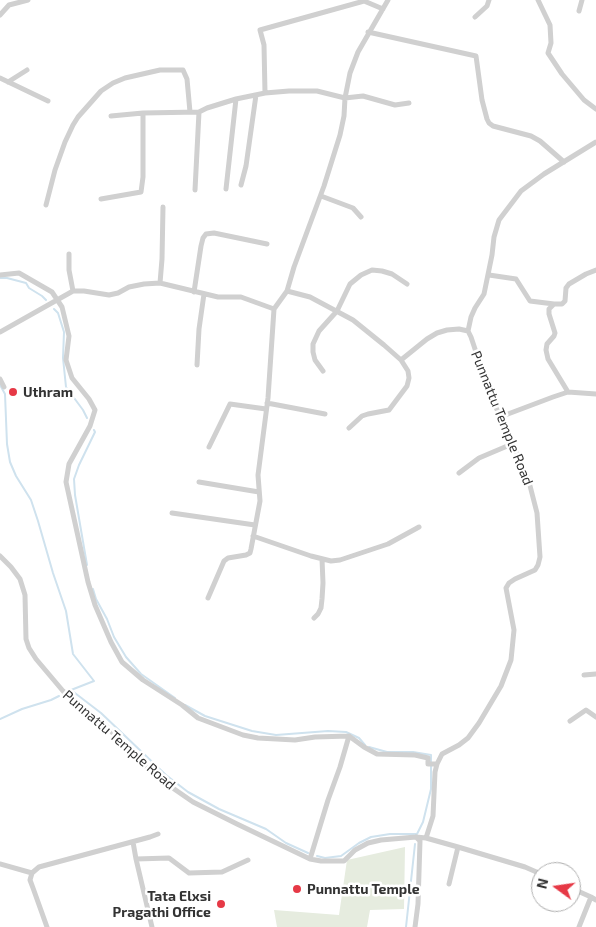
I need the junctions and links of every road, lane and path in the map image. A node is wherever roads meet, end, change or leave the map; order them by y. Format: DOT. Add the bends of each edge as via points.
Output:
graph roads {
  1 [pos="28,0"];
  2 [pos="388,0"];
  3 [pos="489,0"];
  4 [pos="538,0"];
  5 [pos="582,0"];
  6 [pos="383,9"];
  7 [pos="580,11"];
  8 [pos="0,15"];
  9 [pos="475,17"];
  10 [pos="368,32"];
  11 [pos="27,70"];
  12 [pos="0,78"];
  13 [pos="8,82"];
  14 [pos="265,93"];
  15 [pos="256,95"];
  16 [pos="345,98"];
  17 [pos="236,99"];
  18 [pos="48,102"];
  19 [pos="410,103"];
  20 [pos="596,109"];
  21 [pos="190,112"];
  22 [pos="199,112"];
  23 [pos="142,113"];
  24 [pos="111,116"];
  25 [pos="596,142"];
  26 [pos="564,162"];
  27 [pos="241,186"];
  28 [pos="226,189"];
  29 [pos="195,190"];
  30 [pos="321,196"];
  31 [pos="101,199"];
  32 [pos="46,205"];
  33 [pos="163,207"];
  34 [pos="361,217"];
  35 [pos="267,244"];
  36 [pos="69,254"];
  37 [pos="596,270"];
  38 [pos="0,275"];
  39 [pos="488,275"];
  40 [pos="160,283"];
  41 [pos="407,284"];
  42 [pos="73,291"];
  43 [pos="287,291"];
  44 [pos="194,292"];
  45 [pos="204,294"];
  46 [pos="57,301"];
  47 [pos="554,304"];
  48 [pos="274,309"];
  49 [pos="337,311"];
  50 [pos="468,331"];
  51 [pos="0,332"];
  52 [pos="401,360"];
  53 [pos="197,365"];
  54 [pos="324,371"];
  55 [pos="0,379"];
  56 [pos="4,387"];
  57 [pos="568,392"];
  58 [pos="596,394"];
  59 [pos="267,402"];
  60 [pos="266,409"];
  61 [pos="325,414"];
  62 [pos="500,417"];
  63 [pos="349,428"];
  64 [pos="512,444"];
  65 [pos="209,447"];
  66 [pos="459,473"];
  67 [pos="199,482"];
  68 [pos="259,492"];
  69 [pos="172,513"];
  70 [pos="255,525"];
  71 [pos="419,527"];
  72 [pos="253,536"];
  73 [pos="0,556"];
  74 [pos="322,560"];
  75 [pos="208,598"];
  76 [pos="314,618"];
  77 [pos="584,674"];
  78 [pos="596,674"];
  79 [pos="596,717"];
  80 [pos="570,721"];
  81 [pos="349,736"];
  82 [pos="436,764"];
  83 [pos="158,834"];
  84 [pos="416,837"];
  85 [pos="426,838"];
  86 [pos="134,842"];
  87 [pos="458,846"];
  88 [pos="136,859"];
  89 [pos="310,859"];
  90 [pos="248,860"];
  91 [pos="0,864"];
  92 [pos="531,870"];
  93 [pos="32,873"];
  94 [pos="449,884"];
  95 [pos="581,892"];
  96 [pos="594,898"];
  97 [pos="46,927"];
  98 [pos="152,927"];
  99 [pos="414,927"];
  100 [pos="579,927"];
  1 -- 8 [label="street" via="9,5"];
  2 -- 6 [label="street"];
  3 -- 9 [label="street"];
  4 -- 20 [label="street" via="552,34 548,53 580,96"];
  5 -- 7 [label="street"];
  6 -- 10 [label="street"];
  6 -- 14 [label="street" via="364,1 260,30 264,44"];
  10 -- 16 [label="street" via="350,73"];
  10 -- 26 [label="street" via="476,56 489,123 531,136"];
  11 -- 13 [label="street"];
  12 -- 13 [label="street"];
  13 -- 18 [label="street"];
  14 -- 15 [label="street"];
  14 -- 16 [label="street" via="317,91"];
  15 -- 17 [label="street"];
  15 -- 27 [label="street"];
  16 -- 19 [label="street" via="363,96 395,106"];
  16 -- 30 [label="street" via="340,135"];
  17 -- 22 [label="street"];
  17 -- 28 [label="street"];
  21 -- 22 [label="street"];
  21 -- 23 [label="street"];
  21 -- 32 [label="street" via="183,70 160,70 113,82 101,91 73,125 55,170"];
  22 -- 29 [label="street"];
  23 -- 24 [label="street"];
  23 -- 31 [label="street" via="141,192"];
  25 -- 26 [label="street"];
  26 -- 39 [label="street" via="521,192 499,220"];
  30 -- 34 [label="street" via="353,208"];
  30 -- 43 [label="street"];
  33 -- 40 [label="street"];
  35 -- 44 [label="street" via="206,234 202,238"];
  36 -- 42 [label="street"];
  37 -- 47 [label="street" via="568,284 565,301"];
  38 -- 46 [label="street" via="19,274 52,292"];
  39 -- 47 [label="street" via="516,279 530,301"];
  39 -- 50 [label="street" via="484,294 475,308"];
  40 -- 42 [label="street" via="130,287 109,295"];
  40 -- 44 [label="street"];
  41 -- 49 [label="street" via="392,274 372,270 350,284"];
  42 -- 46 [label="street"];
  43 -- 48 [label="street"];
  43 -- 49 [label="street"];
  44 -- 45 [label="street"];
  45 -- 48 [label="street" via="241,298"];
  45 -- 53 [label="street"];
  46 -- 51 [label="street"];
  46 -- 81 [label="street" via="62,307 69,336 66,360 72,378 95,410 69,464 66,482 95,605 122,662 198,718 244,735 295,740"];
  47 -- 57 [label="street" via="549,314 555,333 546,350"];
  48 -- 59 [label="street"];
  49 -- 52 [label="street" via="353,320"];
  49 -- 54 [label="street" via="319,331 314,344 315,360"];
  50 -- 52 [label="street" via="459,329 437,333"];
  50 -- 62 [label="street, Punnattu Temple Road"];
  52 -- 63 [label="street" via="409,378 407,386 389,410 362,416"];
  55 -- 56 [label="street"];
  57 -- 58 [label="street"];
  57 -- 62 [label="street"];
  59 -- 60 [label="street"];
  59 -- 61 [label="street"];
  60 -- 65 [label="street" via="230,404"];
  60 -- 68 [label="street"];
  62 -- 64 [label="street, Punnattu Temple Road"];
  64 -- 66 [label="street" via="479,458"];
  64 -- 82 [label="street, Punnattu Temple Road" via="528,478 537,513 540,557 535,570 515,579 506,588 514,630 511,660 501,686 468,738 442,754"];
  67 -- 68 [label="street"];
  68 -- 70 [label="street"];
  69 -- 70 [label="street"];
  70 -- 72 [label="street"];
  71 -- 74 [label="street" via="388,544 340,560"];
  72 -- 74 [label="street"];
  72 -- 75 [label="street" via="250,553 224,562"];
  73 -- 89 [label="street, Punnattu Temple Road" via="20,579 25,595 29,648 62,690 107,727 164,782 211,811"];
  74 -- 76 [label="street" via="322,599"];
  77 -- 78 [label="street"];
  79 -- 80 [label="street" via="586,710"];
  81 -- 82 [label="street" via="377,754 415,755 428,758 428,764"];
  81 -- 89 [label="street"];
  82 -- 85 [label="street" via="433,816"];
  83 -- 86 [label="street"];
  84 -- 85 [label="street, Punnattu Temple Road"];
  84 -- 89 [label="street, Punnattu Temple Road" via="368,843 344,861"];
  84 -- 99 [label="street" via="420,841"];
  85 -- 87 [label="street, Punnattu Temple Road"];
  86 -- 88 [label="street"];
  86 -- 93 [label="street" via="39,867"];
  87 -- 92 [label="street, Punnattu Temple Road"];
  87 -- 94 [label="street"];
  88 -- 90 [label="street" via="169,858 189,873 222,872"];
  88 -- 98 [label="street"];
  91 -- 93 [label="street"];
  93 -- 97 [label="street" via="30,880"];
  95 -- 96 [label="street"];
  96 -- 100 [label="street"];
}
